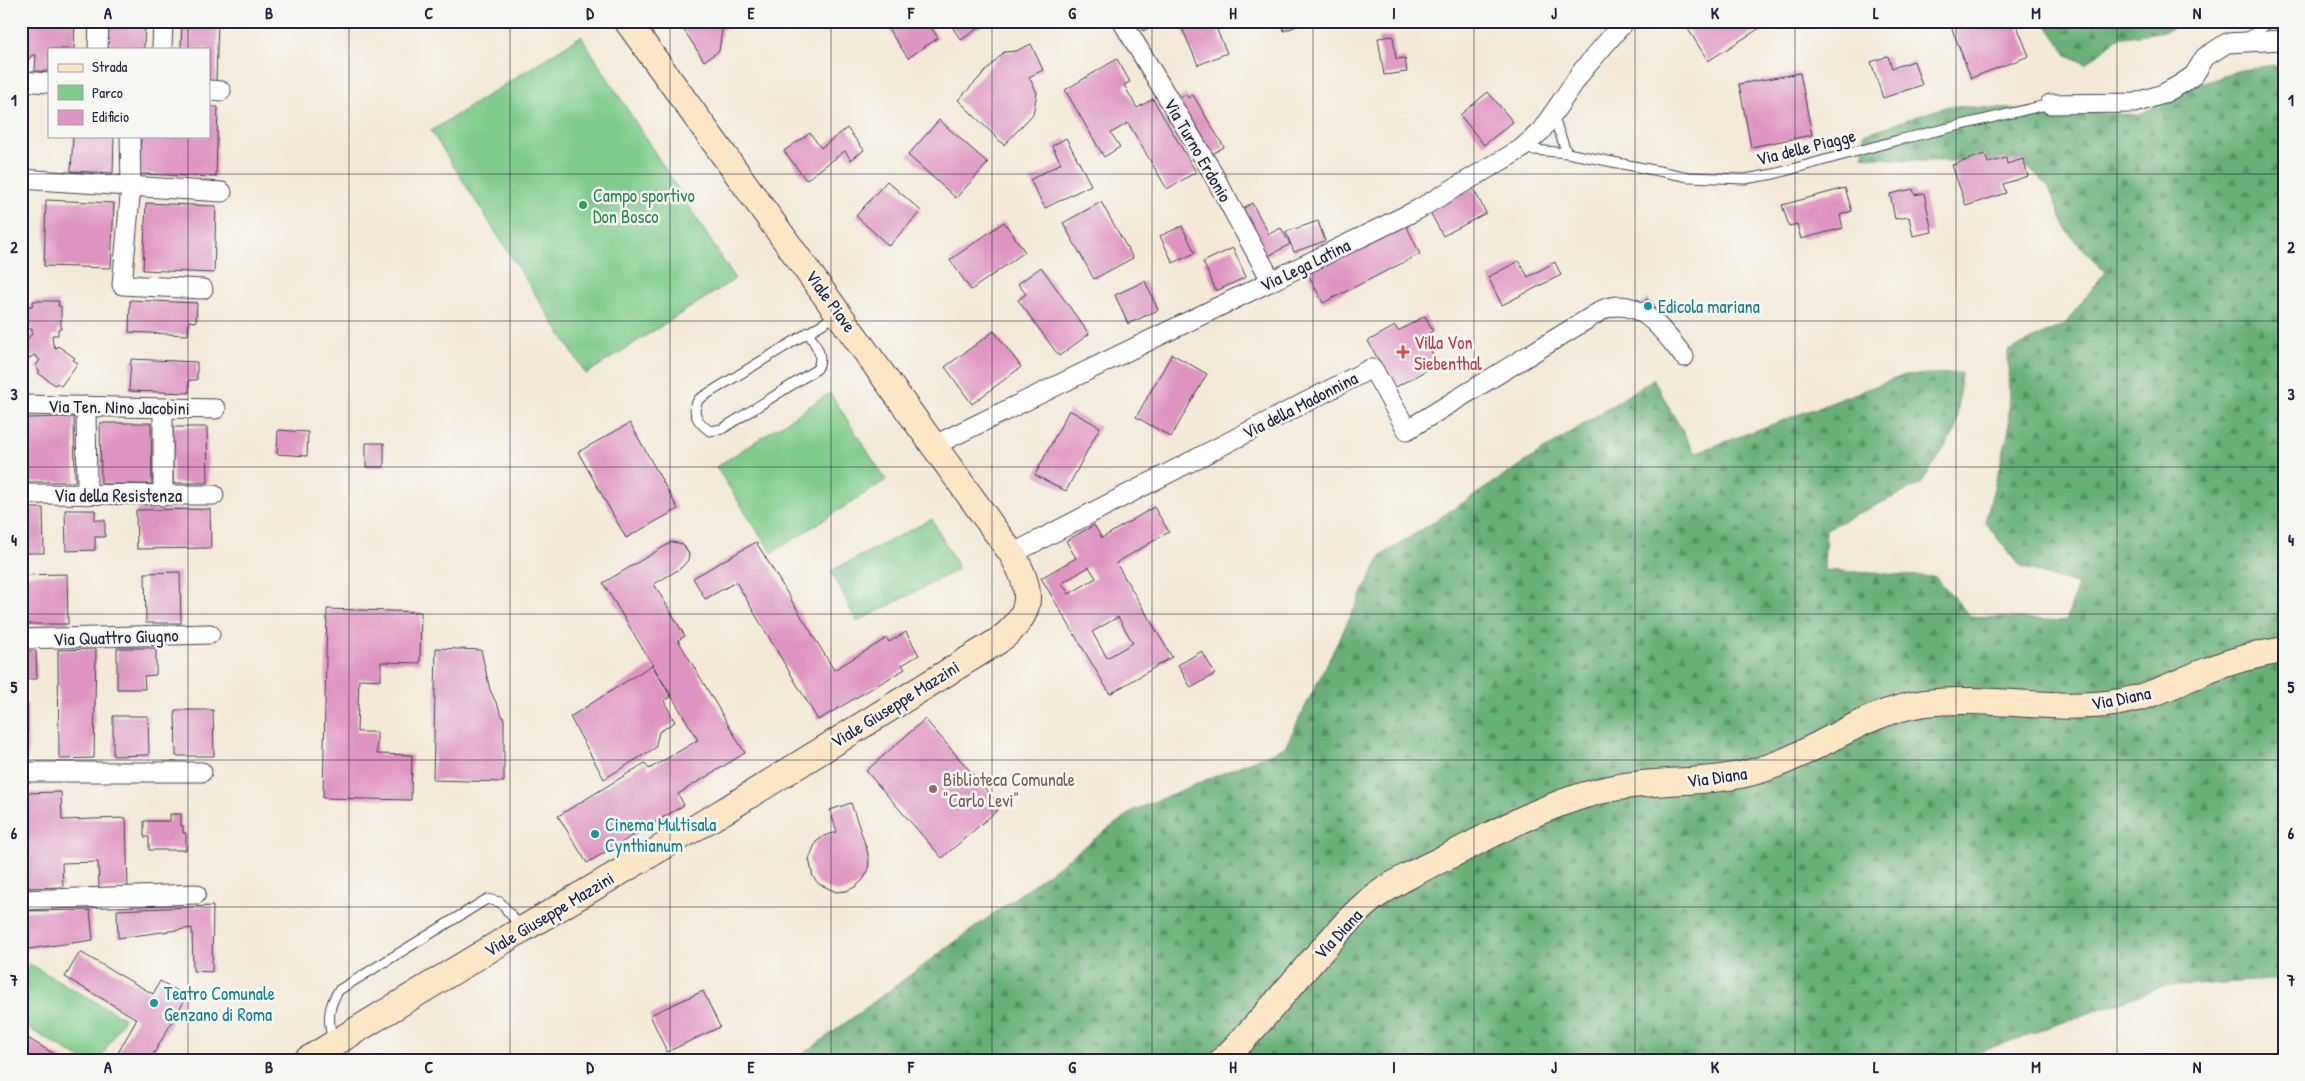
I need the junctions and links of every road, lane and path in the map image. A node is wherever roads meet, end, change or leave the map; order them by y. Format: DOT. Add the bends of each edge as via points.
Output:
graph roads {
  1 [pos="100,21"];
  2 [pos="163,21"];
  3 [pos="627,21"];
  4 [pos="1122,21"];
  5 [pos="1626,21"];
  6 [pos="2272,21"];
  7 [pos="2284,40"];
  8 [pos="2242,42"];
  9 [pos="98,48"];
  10 [pos="162,48"];
  11 [pos="21,81"];
  12 [pos="48,83"];
  13 [pos="2050,104"];
  14 [pos="1552,114"];
  15 [pos="130,138"];
  16 [pos="1521,149"];
  17 [pos="1566,153"];
  18 [pos="21,179"];
  19 [pos="130,186"];
  20 [pos="222,192"];
  21 [pos="1271,280"];
  22 [pos="203,289"];
  23 [pos="839,313"];
  24 [pos="808,332"];
  25 [pos="1684,357"];
  26 [pos="21,405"];
  27 [pos="86,406"];
  28 [pos="163,408"];
  29 [pos="216,408"];
  30 [pos="935,445"];
  31 [pos="21,494"];
  32 [pos="87,495"];
  33 [pos="214,495"];
  34 [pos="163,496"];
  35 [pos="1012,554"];
  36 [pos="1018,624"];
  37 [pos="210,634"];
  38 [pos="21,639"];
  39 [pos="2284,650"];
  40 [pos="21,772"];
  41 [pos="202,772"];
  42 [pos="196,894"];
  43 [pos="21,900"];
  44 [pos="523,929"];
  45 [pos="333,1042"];
  46 [pos="307,1060"];
  47 [pos="1223,1060"];
  1 -- 9 [label="street"];
  2 -- 10 [label="street"];
  3 -- 23 [label="street, Viale Piave"];
  4 -- 21 [label="street, Via Turno Erdonio"];
  5 -- 14 [label="street, Via Lega Latina" via="1583,70"];
  6 -- 8 [label="lane"];
  7 -- 8 [label="street"];
  8 -- 13 [label="street" via="2227,43 2204,57 2194,75 2154,97 2135,103"];
  11 -- 12 [label="street"];
  13 -- 17 [label="lane, Via delle Piagge" via="1745,179 1689,177"];
  14 -- 16 [label="street, Via Lega Latina" via="1538,134"];
  14 -- 17 [label="lane"];
  15 -- 19 [label="street"];
  16 -- 17 [label="lane, Via delle Piagge"];
  16 -- 21 [label="street, Via Lega Latina" via="1417,210"];
  18 -- 19 [label="street"];
  19 -- 20 [label="street"];
  19 -- 22 [label="street" via="122,285"];
  21 -- 30 [label="street, Via Lega Latina"];
  23 -- 24 [label="lane"];
  23 -- 30 [label="street, Viale Piave"];
  24 -- 24 [label="lane" via="699,399 695,410 700,424 710,431 722,429 816,370 820,354"];
  25 -- 35 [label="street, Via della Madonnina" via="1662,330 1638,310 1622,305 1604,309 1407,430 1374,369 1370,369"];
  26 -- 27 [label="street, Via Ten. Nino Jacobini"];
  27 -- 28 [label="street, Via Ten. Nino Jacobini"];
  27 -- 32 [label="street"];
  28 -- 29 [label="street, Via Ten. Nino Jacobini"];
  28 -- 34 [label="street"];
  30 -- 35 [label="street, Viale Piave"];
  31 -- 32 [label="street, Via della Resistenza"];
  32 -- 34 [label="street, Via della Resistenza"];
  33 -- 34 [label="street, Via della Resistenza"];
  35 -- 36 [label="street, Viale Piave" via="1026,586 1026,606"];
  36 -- 44 [label="street, Viale Giuseppe Mazzini" via="998,641 732,806"];
  37 -- 38 [label="street, Via Quattro Giugno"];
  39 -- 47 [label="street, Via Diana" via="2228,663 2122,702 2062,706 1959,701 1914,705 1869,720 1759,771 1712,780 1621,787 1561,802 1404,878 1376,896 1347,921"];
  40 -- 41 [label="street"];
  42 -- 43 [label="street"];
  44 -- 45 [label="street, Viale Giuseppe Mazzini"];
  44 -- 45 [label="lane" via="500,902 487,899 339,990 330,1002 328,1023"];
  45 -- 46 [label="street, Viale Giuseppe Mazzini"];
}
